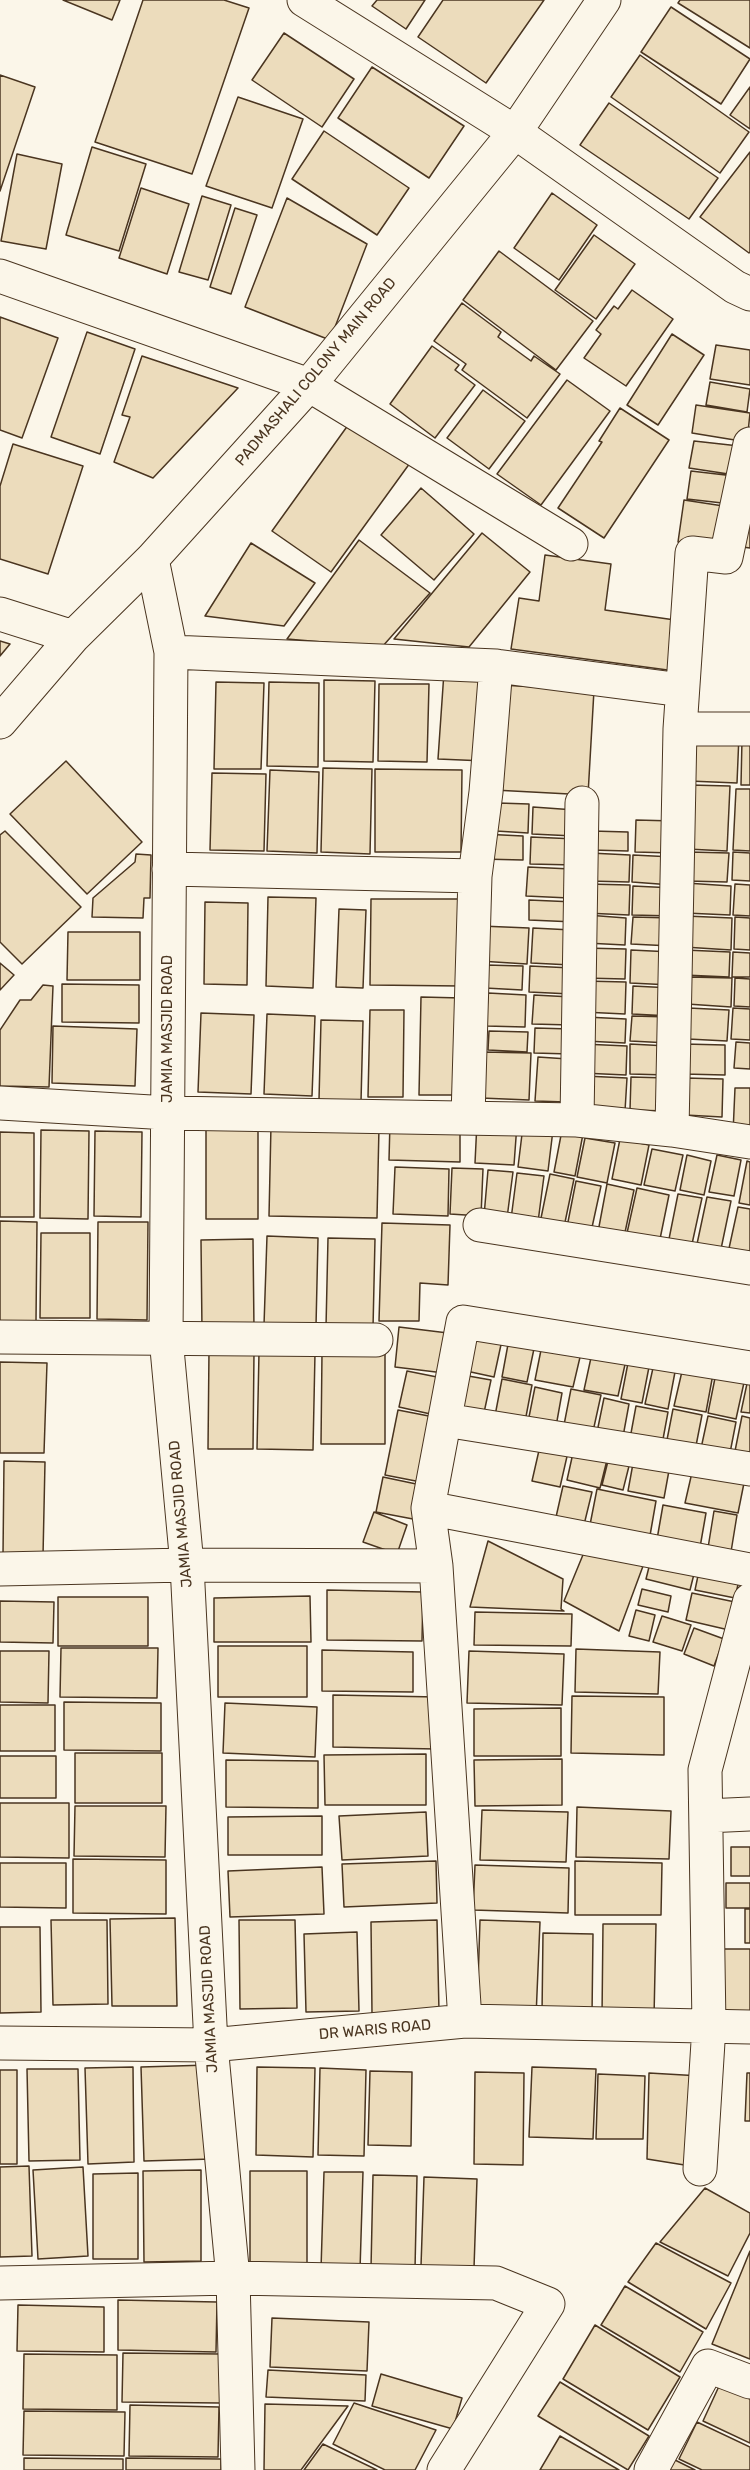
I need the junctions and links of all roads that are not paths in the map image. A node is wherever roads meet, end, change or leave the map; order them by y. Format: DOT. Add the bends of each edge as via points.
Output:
graph roads {
  1 [pos="304,0"];
  2 [pos="604,0"];
  3 [pos="515,132"];
  4 [pos="0,276"];
  5 [pos="750,294"];
  6 [pos="309,385"];
  7 [pos="750,444"];
  8 [pos="571,543"];
  9 [pos="152,559"];
  10 [pos="0,614"];
  11 [pos="73,637"];
  12 [pos="171,652"];
  13 [pos="496,666"];
  14 [pos="682,690"];
  15 [pos="0,722"];
  16 [pos="680,729"];
  17 [pos="750,729"];
  18 [pos="582,803"];
  19 [pos="169,869"];
  20 [pos="475,876"];
  21 [pos="0,1103"];
  22 [pos="168,1113"];
  23 [pos="468,1117"];
  24 [pos="577,1120"];
  25 [pos="672,1130"];
  26 [pos="750,1142"];
  27 [pos="480,1225"];
  28 [pos="750,1268"];
  29 [pos="0,1337"];
  30 [pos="166,1338"];
  31 [pos="376,1340"];
  32 [pos="750,1368"];
  33 [pos="445,1420"];
  34 [pos="750,1469"];
  35 [pos="428,1508"];
  36 [pos="187,1565"];
  37 [pos="436,1566"];
  38 [pos="0,1569"];
  39 [pos="750,1570"];
  40 [pos="750,1600"];
  41 [pos="740,1680"];
  42 [pos="750,1814"];
  43 [pos="706,1816"];
  44 [pos="465,2021"];
  45 [pos="709,2026"];
  46 [pos="750,2027"];
  47 [pos="0,2043"];
  48 [pos="211,2045"];
  49 [pos="700,2169"];
  50 [pos="233,2278"];
  51 [pos="0,2283"];
  52 [pos="750,2382"];
  53 [pos="238,2470"];
  54 [pos="444,2470"];
  55 [pos="651,2470"];
  1 -- 3 [label="street"];
  2 -- 3 [label="street, PADMASHALI COLONY MAIN ROAD"];
  3 -- 5 [label="street"];
  3 -- 6 [label="street, PADMASHALI COLONY MAIN ROAD"];
  4 -- 6 [label="street"];
  6 -- 8 [label="street"];
  6 -- 9 [label="street, PADMASHALI COLONY MAIN ROAD"];
  7 -- 14 [label="street" via="726,557 692,553"];
  9 -- 11 [label="street, PADMASHALI COLONY MAIN ROAD"];
  9 -- 12 [label="street, JAMIA MASJID ROAD"];
  10 -- 11 [label="street"];
  11 -- 15 [label="street, PADMASHALI COLONY MAIN ROAD"];
  12 -- 13 [label="street"];
  12 -- 19 [label="street, JAMIA MASJID ROAD"];
  13 -- 14 [label="street"];
  13 -- 20 [label="street"];
  14 -- 16 [label="street"];
  16 -- 17 [label="street"];
  16 -- 25 [label="street"];
  18 -- 24 [label="street"];
  19 -- 20 [label="street"];
  19 -- 22 [label="street, JAMIA MASJID ROAD"];
  20 -- 23 [label="street"];
  21 -- 22 [label="street"];
  22 -- 23 [label="street"];
  22 -- 30 [label="street, JAMIA MASJID ROAD"];
  23 -- 24 [label="street"];
  24 -- 25 [label="street"];
  25 -- 26 [label="street"];
  27 -- 28 [label="street"];
  29 -- 30 [label="street"];
  30 -- 31 [label="street"];
  30 -- 36 [label="street, JAMIA MASJID ROAD"];
  32 -- 33 [label="street" via="464,1322"];
  33 -- 34 [label="street"];
  33 -- 35 [label="street"];
  35 -- 37 [label="street"];
  35 -- 39 [label="street"];
  36 -- 37 [label="street"];
  36 -- 38 [label="street"];
  36 -- 48 [label="street, JAMIA MASJID ROAD"];
  37 -- 44 [label="street"];
  40 -- 41 [label="street"];
  41 -- 43 [label="street" via="724,1693 705,1770"];
  42 -- 43 [label="street"];
  43 -- 45 [label="street"];
  44 -- 45 [label="street, DR WARIS ROAD"];
  44 -- 48 [label="street, DR WARIS ROAD"];
  45 -- 46 [label="street, DR WARIS ROAD"];
  45 -- 49 [label="street"];
  47 -- 48 [label="street, DR WARIS ROAD"];
  48 -- 50 [label="street, JAMIA MASJID ROAD"];
  50 -- 51 [label="street"];
  50 -- 53 [label="street, JAMIA MASJID ROAD"];
  50 -- 54 [label="street" via="496,2283 548,2304"];
  52 -- 55 [label="street" via="708,2366"];
}
